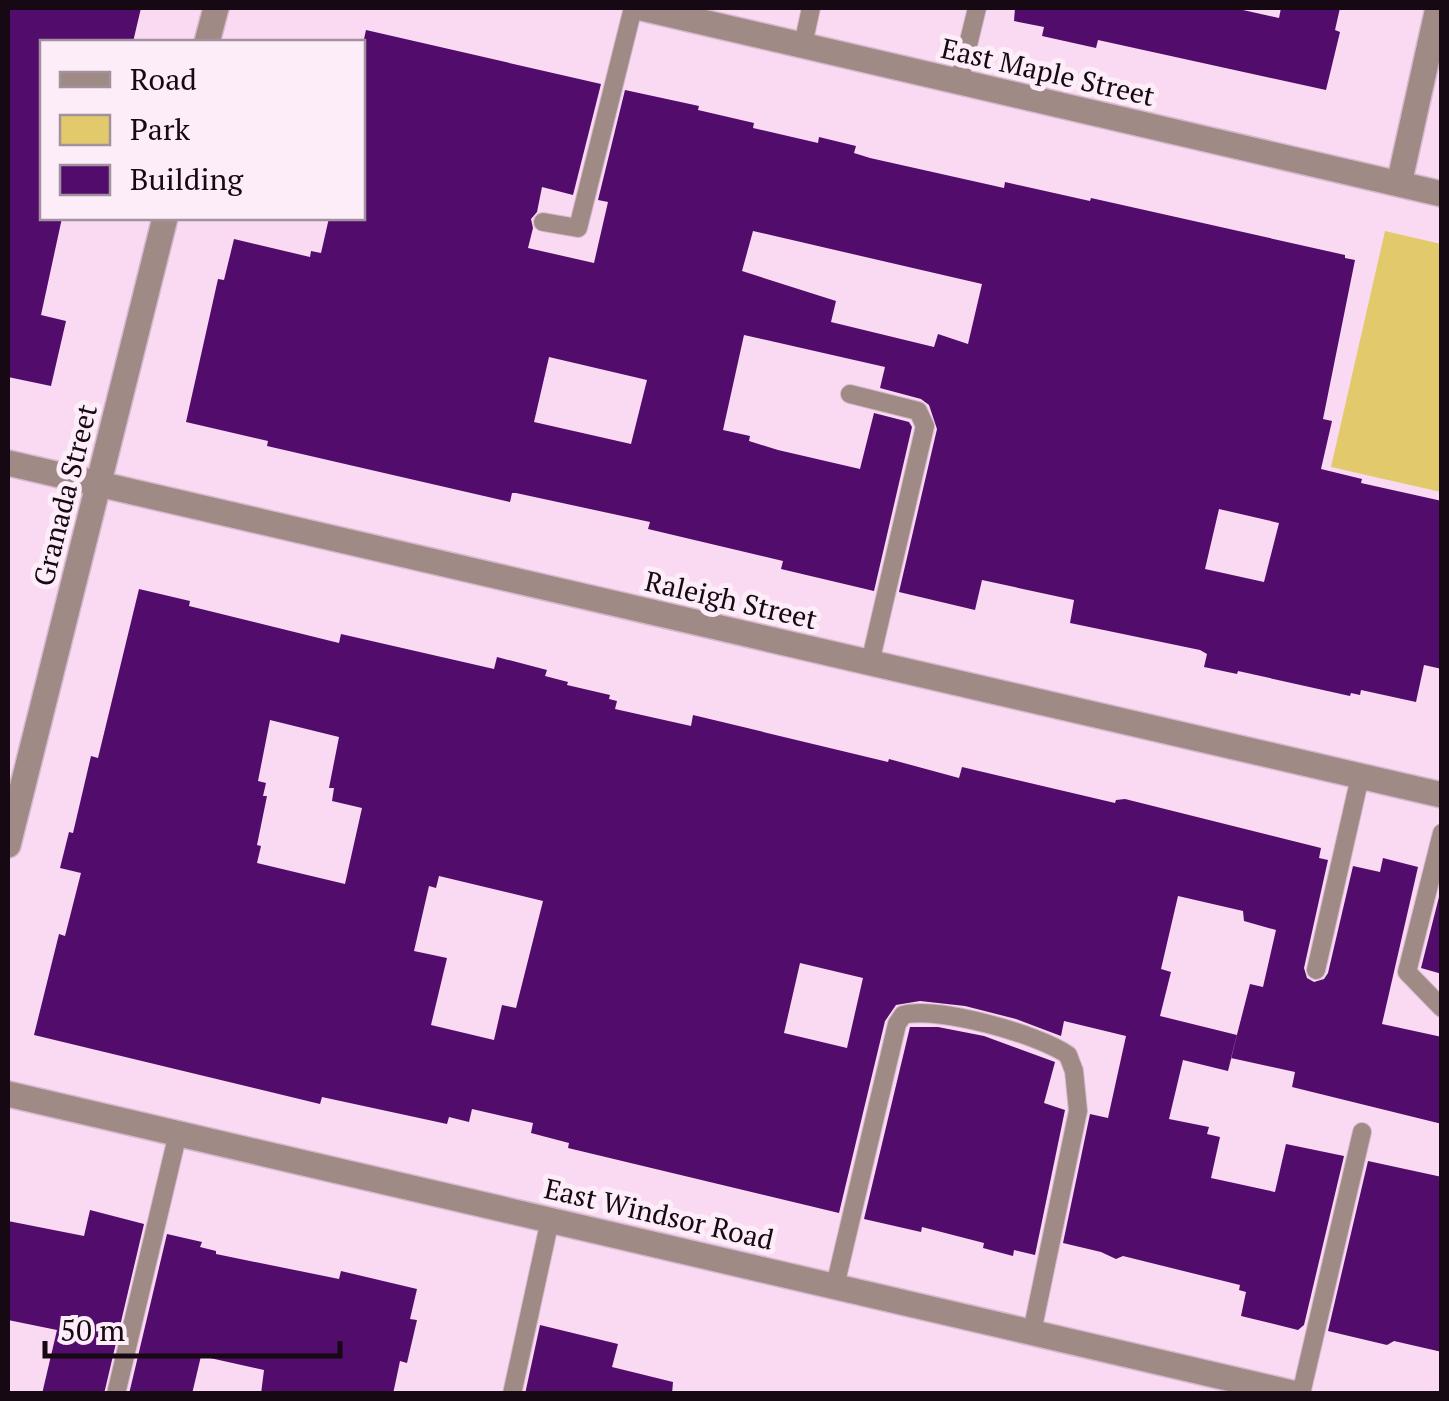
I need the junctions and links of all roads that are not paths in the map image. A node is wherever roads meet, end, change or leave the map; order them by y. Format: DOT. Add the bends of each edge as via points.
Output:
graph roads {
  1 [pos="216,8"];
  2 [pos="633,8"];
  3 [pos="642,8"];
  4 [pos="811,8"];
  5 [pos="977,8"];
  6 [pos="1438,8"];
  7 [pos="208,40"];
  8 [pos="803,45"];
  9 [pos="959,82"];
  10 [pos="1399,184"];
  11 [pos="1442,194"];
  12 [pos="165,220"];
  13 [pos="543,222"];
  14 [pos="850,394"];
  15 [pos="8,463"];
  16 [pos="100,484"];
  17 [pos="870,663"];
  18 [pos="1360,777"];
  19 [pos="1442,796"];
  20 [pos="1442,833"];
  21 [pos="8,845"];
  22 [pos="1316,970"];
  23 [pos="1442,1008"];
  24 [pos="8,1094"];
  25 [pos="1362,1132"];
  26 [pos="178,1134"];
  27 [pos="550,1220"];
  28 [pos="835,1286"];
  29 [pos="1032,1332"];
  30 [pos="116,1394"];
  31 [pos="512,1394"];
  32 [pos="1298,1394"];
  1 -- 7 [label="street"];
  2 -- 13 [label="lane" via="578,228"];
  3 -- 8 [label="street, East Maple Street"];
  4 -- 8 [label="lane"];
  5 -- 9 [label="lane"];
  6 -- 10 [label="street"];
  8 -- 9 [label="street, East Maple Street"];
  9 -- 10 [label="street, East Maple Street"];
  10 -- 11 [label="street, East Maple Street"];
  12 -- 16 [label="street, Granada Street"];
  14 -- 17 [label="lane" via="918,410 925,426"];
  15 -- 16 [label="street, Raleigh Street"];
  16 -- 17 [label="street, Raleigh Street"];
  16 -- 21 [label="street, Granada Street"];
  17 -- 18 [label="street, Raleigh Street"];
  18 -- 19 [label="street, Raleigh Street"];
  18 -- 22 [label="lane"];
  20 -- 23 [label="lane" via="1407,972"];
  24 -- 26 [label="street, East Windsor Road"];
  25 -- 32 [label="lane"];
  26 -- 27 [label="street, East Windsor Road"];
  26 -- 30 [label="lane"];
  27 -- 28 [label="street, East Windsor Road"];
  27 -- 31 [label="lane"];
  28 -- 29 [label="street, East Windsor Road"];
  28 -- 29 [label="lane" via="903,1015 923,1012 1025,1034 1068,1054 1078,1111"];
  29 -- 32 [label="street, East Windsor Road"];
}
